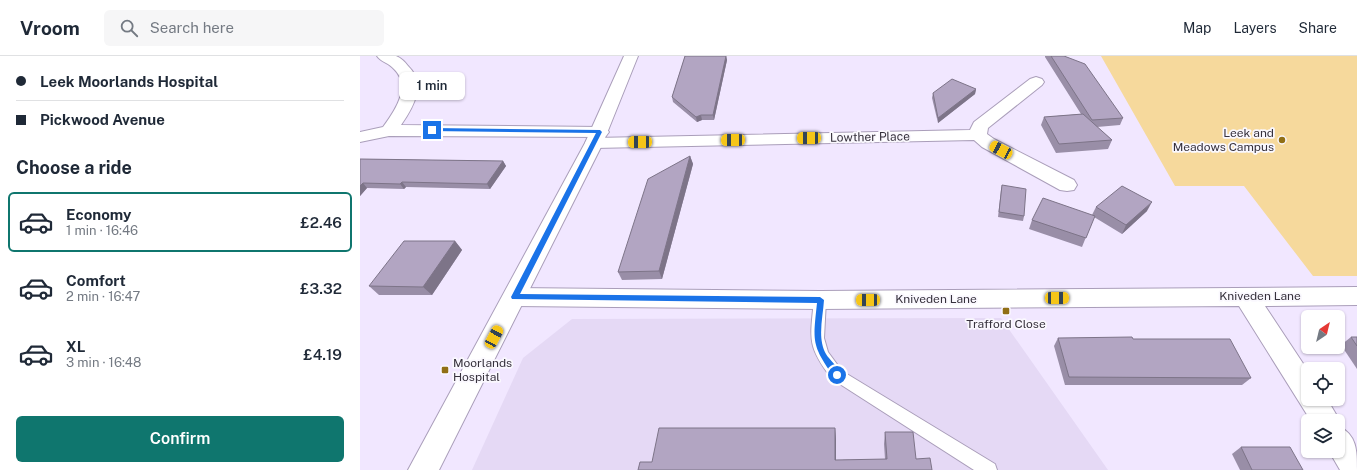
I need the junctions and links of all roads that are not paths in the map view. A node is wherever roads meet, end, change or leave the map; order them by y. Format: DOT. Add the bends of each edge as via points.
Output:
graph roads {
  1 [pos="384,56"];
  2 [pos="631,56"];
  3 [pos="1036,82"];
  4 [pos="389,131"];
  5 [pos="978,135"];
  6 [pos="360,137"];
  7 [pos="597,137"];
  8 [pos="1067,185"];
  9 [pos="1246,296"];
  10 [pos="1357,296"];
  11 [pos="515,297"];
  12 [pos="820,300"];
  13 [pos="1301,382"];
  14 [pos="1345,451"];
  15 [pos="983,468"];
  16 [pos="423,470"];
  17 [pos="1357,470"];
  1 -- 4 [label="main road" via="394,60 405,70 411,86 402,113"];
  2 -- 7 [label="main road"];
  3 -- 5 [label="main road" via="980,126"];
  4 -- 6 [label="main road, Lowther Place"];
  4 -- 7 [label="main road, Lowther Place" via="466,129"];
  5 -- 7 [label="main road, Lowther Place"];
  5 -- 8 [label="main road" via="988,143"];
  7 -- 11 [label="main road"];
  9 -- 10 [label="main road, Kniveden Lane"];
  9 -- 12 [label="main road, Kniveden Lane"];
  9 -- 13 [label="main road"];
  11 -- 12 [label="main road, Kniveden Lane"];
  11 -- 16 [label="main road"];
  12 -- 15 [label="lane" via="817,338 822,354 837,375"];
  14 -- 17 [label="main road"];
}
